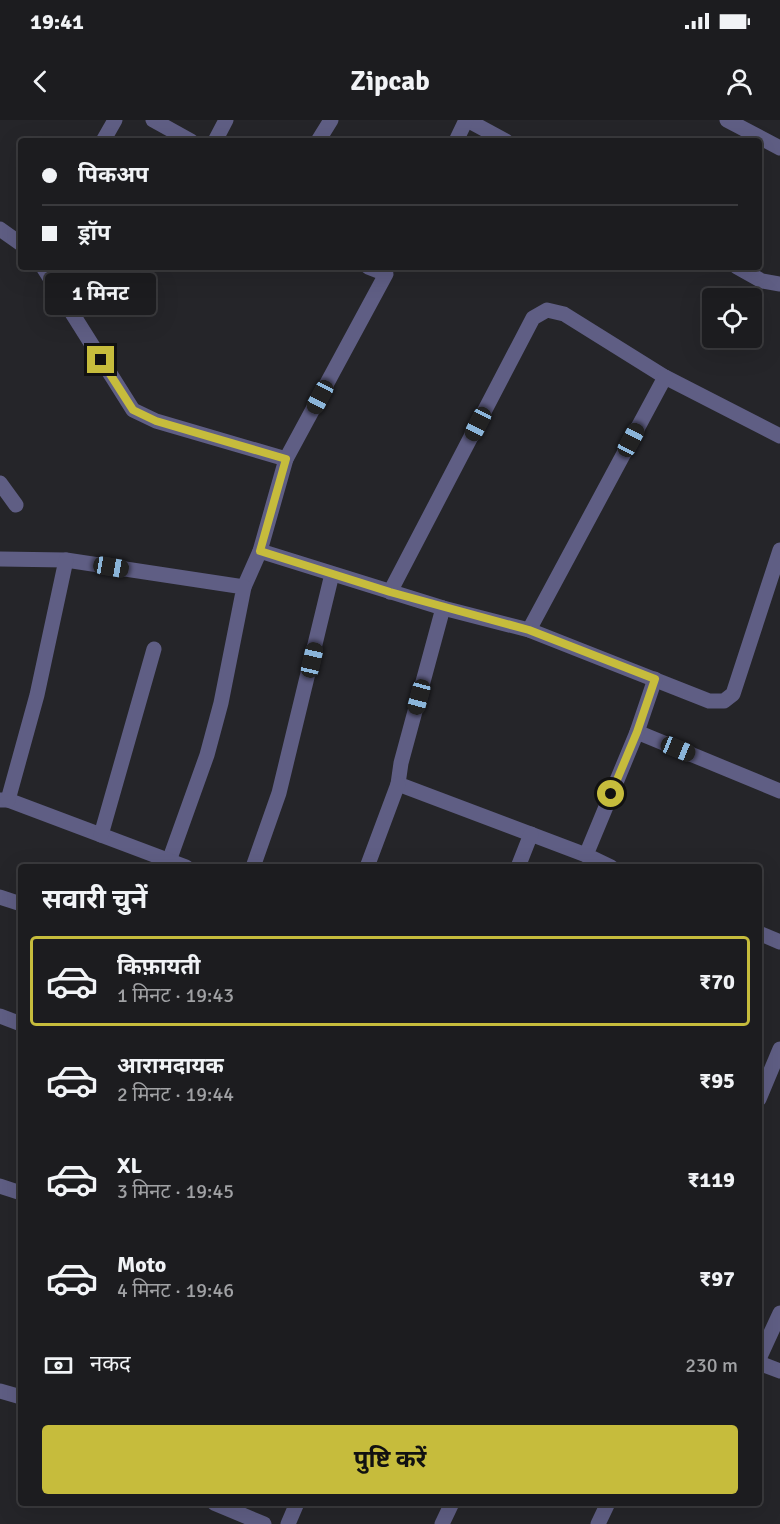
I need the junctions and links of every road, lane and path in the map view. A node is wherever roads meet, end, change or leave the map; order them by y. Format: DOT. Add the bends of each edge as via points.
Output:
graph roads {
  1 [pos="115,120"];
  2 [pos="153,120"];
  3 [pos="226,120"];
  4 [pos="331,120"];
  5 [pos="466,120"];
  6 [pos="727,120"];
  7 [pos="105,138"];
  8 [pos="186,138"];
  9 [pos="217,138"];
  10 [pos="320,138"];
  11 [pos="457,138"];
  12 [pos="500,138"];
  13 [pos="761,138"];
  14 [pos="762,138"];
  15 [pos="780,148"];
  16 [pos="0,229"];
  17 [pos="18,242"];
  18 [pos="45,270"];
  19 [pos="742,270"];
  20 [pos="388,271"];
  21 [pos="780,284"];
  22 [pos="665,377"];
  23 [pos="780,436"];
  24 [pos="286,459"];
  25 [pos="0,483"];
  26 [pos="16,505"];
  27 [pos="780,550"];
  28 [pos="260,551"];
  29 [pos="0,559"];
  30 [pos="66,560"];
  31 [pos="332,574"];
  32 [pos="244,587"];
  33 [pos="390,592"];
  34 [pos="443,608"];
  35 [pos="529,630"];
  36 [pos="154,649"];
  37 [pos="655,679"];
  38 [pos="637,732"];
  39 [pos="398,784"];
  40 [pos="780,791"];
  41 [pos="4,800"];
  42 [pos="531,834"];
  43 [pos="101,835"];
  44 [pos="586,855"];
  45 [pos="169,861"];
  46 [pos="178,864"];
  47 [pos="254,864"];
  48 [pos="368,864"];
  49 [pos="519,864"];
  50 [pos="605,864"];
  51 [pos="0,897"];
  52 [pos="18,903"];
  53 [pos="762,934"];
  54 [pos="780,942"];
  55 [pos="0,1016"];
  56 [pos="18,1023"];
  57 [pos="780,1049"];
  58 [pos="762,1092"];
  59 [pos="0,1186"];
  60 [pos="18,1192"];
  61 [pos="780,1313"];
  62 [pos="762,1354"];
  63 [pos="762,1362"];
  64 [pos="780,1371"];
  65 [pos="0,1391"];
  66 [pos="18,1396"];
  67 [pos="221,1506"];
  68 [pos="296,1506"];
  69 [pos="451,1506"];
  70 [pos="607,1506"];
  71 [pos="264,1524"];
  72 [pos="288,1524"];
  73 [pos="442,1524"];
  74 [pos="598,1524"];
  1 -- 7 [label="street"];
  2 -- 8 [label="street"];
  3 -- 9 [label="street"];
  4 -- 10 [label="street"];
  5 -- 11 [label="street"];
  5 -- 12 [label="street"];
  6 -- 13 [label="street"];
  14 -- 15 [label="street"];
  16 -- 17 [label="street"];
  18 -- 24 [label="street" via="133,410 156,421"];
  19 -- 21 [label="street" via="762,281"];
  20 -- 24 [label="street"];
  22 -- 23 [label="street"];
  22 -- 33 [label="street" via="564,314 547,310 533,318"];
  22 -- 35 [label="street"];
  24 -- 28 [label="street"];
  25 -- 26 [label="street"];
  27 -- 37 [label="street" via="733,694 724,701 709,701"];
  28 -- 31 [label="street"];
  28 -- 32 [label="street"];
  29 -- 30 [label="street"];
  30 -- 32 [label="street"];
  30 -- 41 [label="street" via="37,695"];
  31 -- 33 [label="street"];
  31 -- 47 [label="street" via="285,771"];
  32 -- 45 [label="street" via="207,755"];
  33 -- 34 [label="street"];
  34 -- 35 [label="street"];
  34 -- 39 [label="street"];
  35 -- 37 [label="street"];
  36 -- 43 [label="street"];
  37 -- 38 [label="street"];
  38 -- 40 [label="street"];
  38 -- 44 [label="street"];
  39 -- 42 [label="street"];
  39 -- 48 [label="street"];
  41 -- 43 [label="street"];
  42 -- 44 [label="street"];
  42 -- 49 [label="street"];
  43 -- 45 [label="street"];
  44 -- 50 [label="street"];
  45 -- 46 [label="street"];
  51 -- 52 [label="street"];
  53 -- 54 [label="street"];
  55 -- 56 [label="street"];
  57 -- 58 [label="street"];
  59 -- 60 [label="street"];
  61 -- 62 [label="street"];
  63 -- 64 [label="street"];
  65 -- 66 [label="street"];
  67 -- 71 [label="street"];
  68 -- 72 [label="street"];
  69 -- 73 [label="street"];
  70 -- 74 [label="street"];
}
